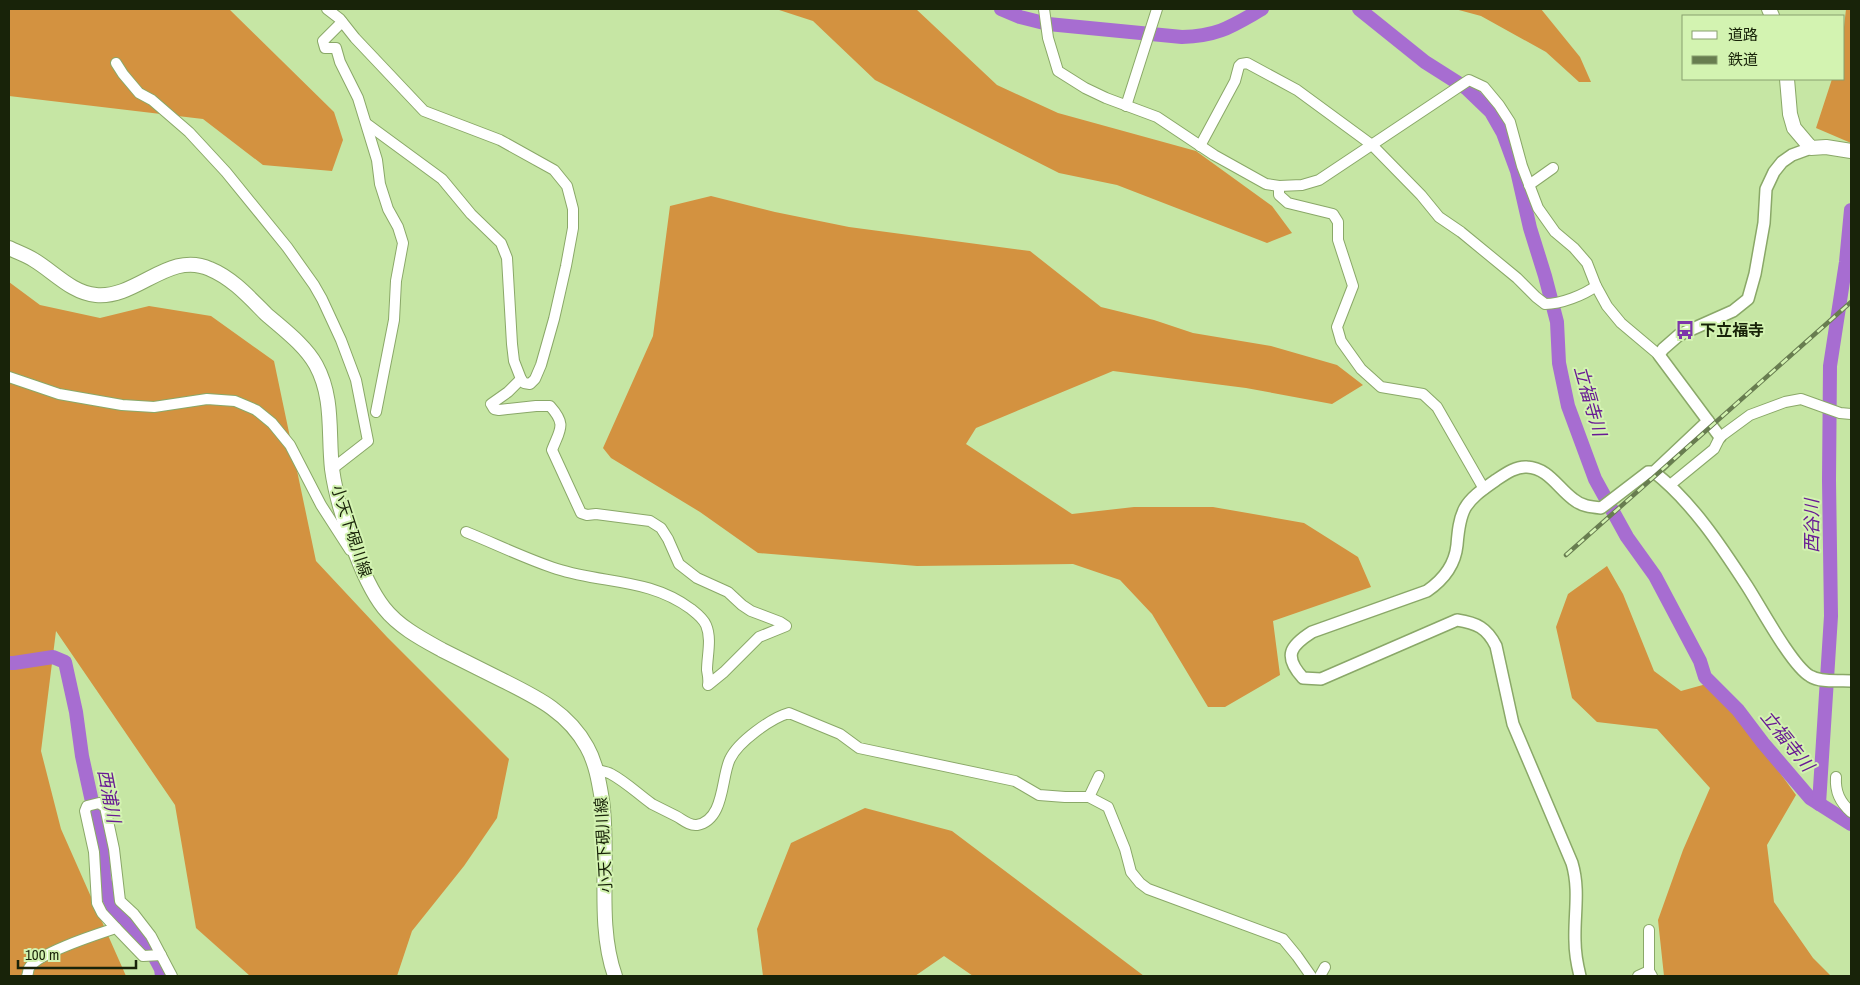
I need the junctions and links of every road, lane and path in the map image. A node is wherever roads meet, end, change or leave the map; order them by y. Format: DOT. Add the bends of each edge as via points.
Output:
graph roads {
  1 [pos="327,9"];
  2 [pos="1044,9"];
  3 [pos="1157,9"];
  4 [pos="342,22"];
  5 [pos="116,63"];
  6 [pos="1787,80"];
  7 [pos="1126,106"];
  8 [pos="367,124"];
  9 [pos="1200,146"];
  10 [pos="1372,146"];
  11 [pos="1812,148"];
  12 [pos="1849,151"];
  13 [pos="1553,168"];
  14 [pos="1529,185"];
  15 [pos="1279,186"];
  16 [pos="9,248"];
  17 [pos="1596,286"];
  18 [pos="1659,355"];
  19 [pos="9,376"];
  20 [pos="521,379"];
  21 [pos="356,380"];
  22 [pos="1851,414"];
  23 [pos="1708,421"];
  24 [pos="1720,437"];
  25 [pos="332,469"];
  26 [pos="1654,472"];
  27 [pos="1670,485"];
  28 [pos="1484,489"];
  29 [pos="466,532"];
  30 [pos="368,582"];
  31 [pos="1851,681"];
  32 [pos="596,770"];
  33 [pos="1099,776"];
  34 [pos="1836,777"];
  35 [pos="1088,798"];
  36 [pos="1851,812"];
  37 [pos="116,928"];
  38 [pos="1649,930"];
  39 [pos="161,955"];
  40 [pos="1325,967"];
  41 [pos="1651,974"];
  42 [pos="1308,975"];
  43 [pos="27,976"];
  44 [pos="172,976"];
  45 [pos="615,976"];
  46 [pos="1320,976"];
  47 [pos="1580,976"];
  48 [pos="1638,976"];
  1 -- 4 [label="street"];
  2 -- 7 [label="street" via="1058,71 1085,88"];
  3 -- 7 [label="street"];
  4 -- 8 [label="street" via="323,40 325,48 336,48"];
  4 -- 20 [label="street" via="424,111 500,140 554,170 567,186 573,209 572,228 554,320 535,380 530,384"];
  5 -- 21 [label="street" via="139,93 190,132 297,260 322,299"];
  6 -- 11 [label="main road" via="1794,128"];
  7 -- 9 [label="street" via="1158,117"];
  8 -- 20 [label="street" via="442,179 501,243 507,258 514,361"];
  8 -- 21 [label="street" via="380,184 403,243 396,281 394,320 376,412"];
  9 -- 10 [label="street" via="1235,82 1239,66 1244,62 1297,90"];
  9 -- 15 [label="street" via="1266,184"];
  10 -- 14 [label="street" via="1469,80 1484,87 1510,122"];
  10 -- 15 [label="street" via="1319,180"];
  10 -- 17 [label="street" via="1439,217 1545,304 1588,292"];
  11 -- 12 [label="main road"];
  11 -- 18 [label="street" via="1782,162 1766,189 1764,223 1748,299 1733,311 1679,335"];
  13 -- 14 [label="street"];
  14 -- 17 [label="street" via="1538,208 1555,232 1587,264"];
  15 -- 28 [label="street" via="1279,195 1288,203 1333,214 1338,222 1338,240 1353,286 1337,327 1341,341 1361,369 1382,387 1423,394 1437,407"];
  16 -- 25 [label="main road, 小天下硯川線" via="34,260 74,288 92,295 109,296 130,290 176,266 194,264 210,268 234,283 316,364 326,390"];
  17 -- 18 [label="street" via="1621,323"];
  18 -- 23 [label="street"];
  19 -- 30 [label="street" via="59,394 122,404 154,407 207,399 234,401 256,410 290,445 321,505"];
  20 -- 29 [label="street" via="491,404 499,410 550,406 559,416 562,425 552,450 581,513 650,521 661,528 679,564 697,578 728,592 751,611 786,626 759,637 708,685 709,638 706,625 699,615 668,594 618,580 558,569"];
  21 -- 25 [label="street" via="368,441"];
  22 -- 24 [label="street" via="1801,399 1750,415"];
  23 -- 24 [label="street"];
  23 -- 26 [label="street"];
  24 -- 27 [label="street" via="1714,449"];
  25 -- 30 [label="main road, 小天下硯川線" via="340,504"];
  26 -- 27 [label="street"];
  26 -- 28 [label="street" via="1648,472 1601,508 1573,500 1542,471 1527,467 1515,469"];
  27 -- 31 [label="street" via="1727,556 1803,670 1818,680"];
  28 -- 47 [label="street" via="1465,508 1451,566 1440,582 1427,591 1312,632 1296,643 1291,661 1303,678 1321,679 1458,620 1480,626 1491,636 1513,724 1577,878 1575,939"];
  30 -- 32 [label="main road, 小天下硯川線" via="398,623 425,641 532,694 557,710 574,727"];
  32 -- 35 [label="street" via="611,774 654,805 696,825 707,820 715,810 722,796 730,759 762,726 789,713 840,734 859,748 1015,781 1039,794"];
  32 -- 45 [label="main road, 小天下硯川線" via="605,823 607,947"];
  33 -- 35 [label="street"];
  34 -- 36 [label="street" via="1835,789"];
  35 -- 42 [label="street" via="1108,807 1131,872 1140,883 1148,889 1283,939"];
  37 -- 39 [label="street" via="143,956"];
  37 -- 39 [label="street" via="97,903 94,852 84,811 87,806 99,804 105,807 120,901 151,936"];
  37 -- 43 [label="street" via="37,961 29,968"];
  38 -- 41 [label="street"];
  39 -- 44 [label="street"];
  40 -- 46 [label="street"];
  41 -- 48 [label="street"];
}
